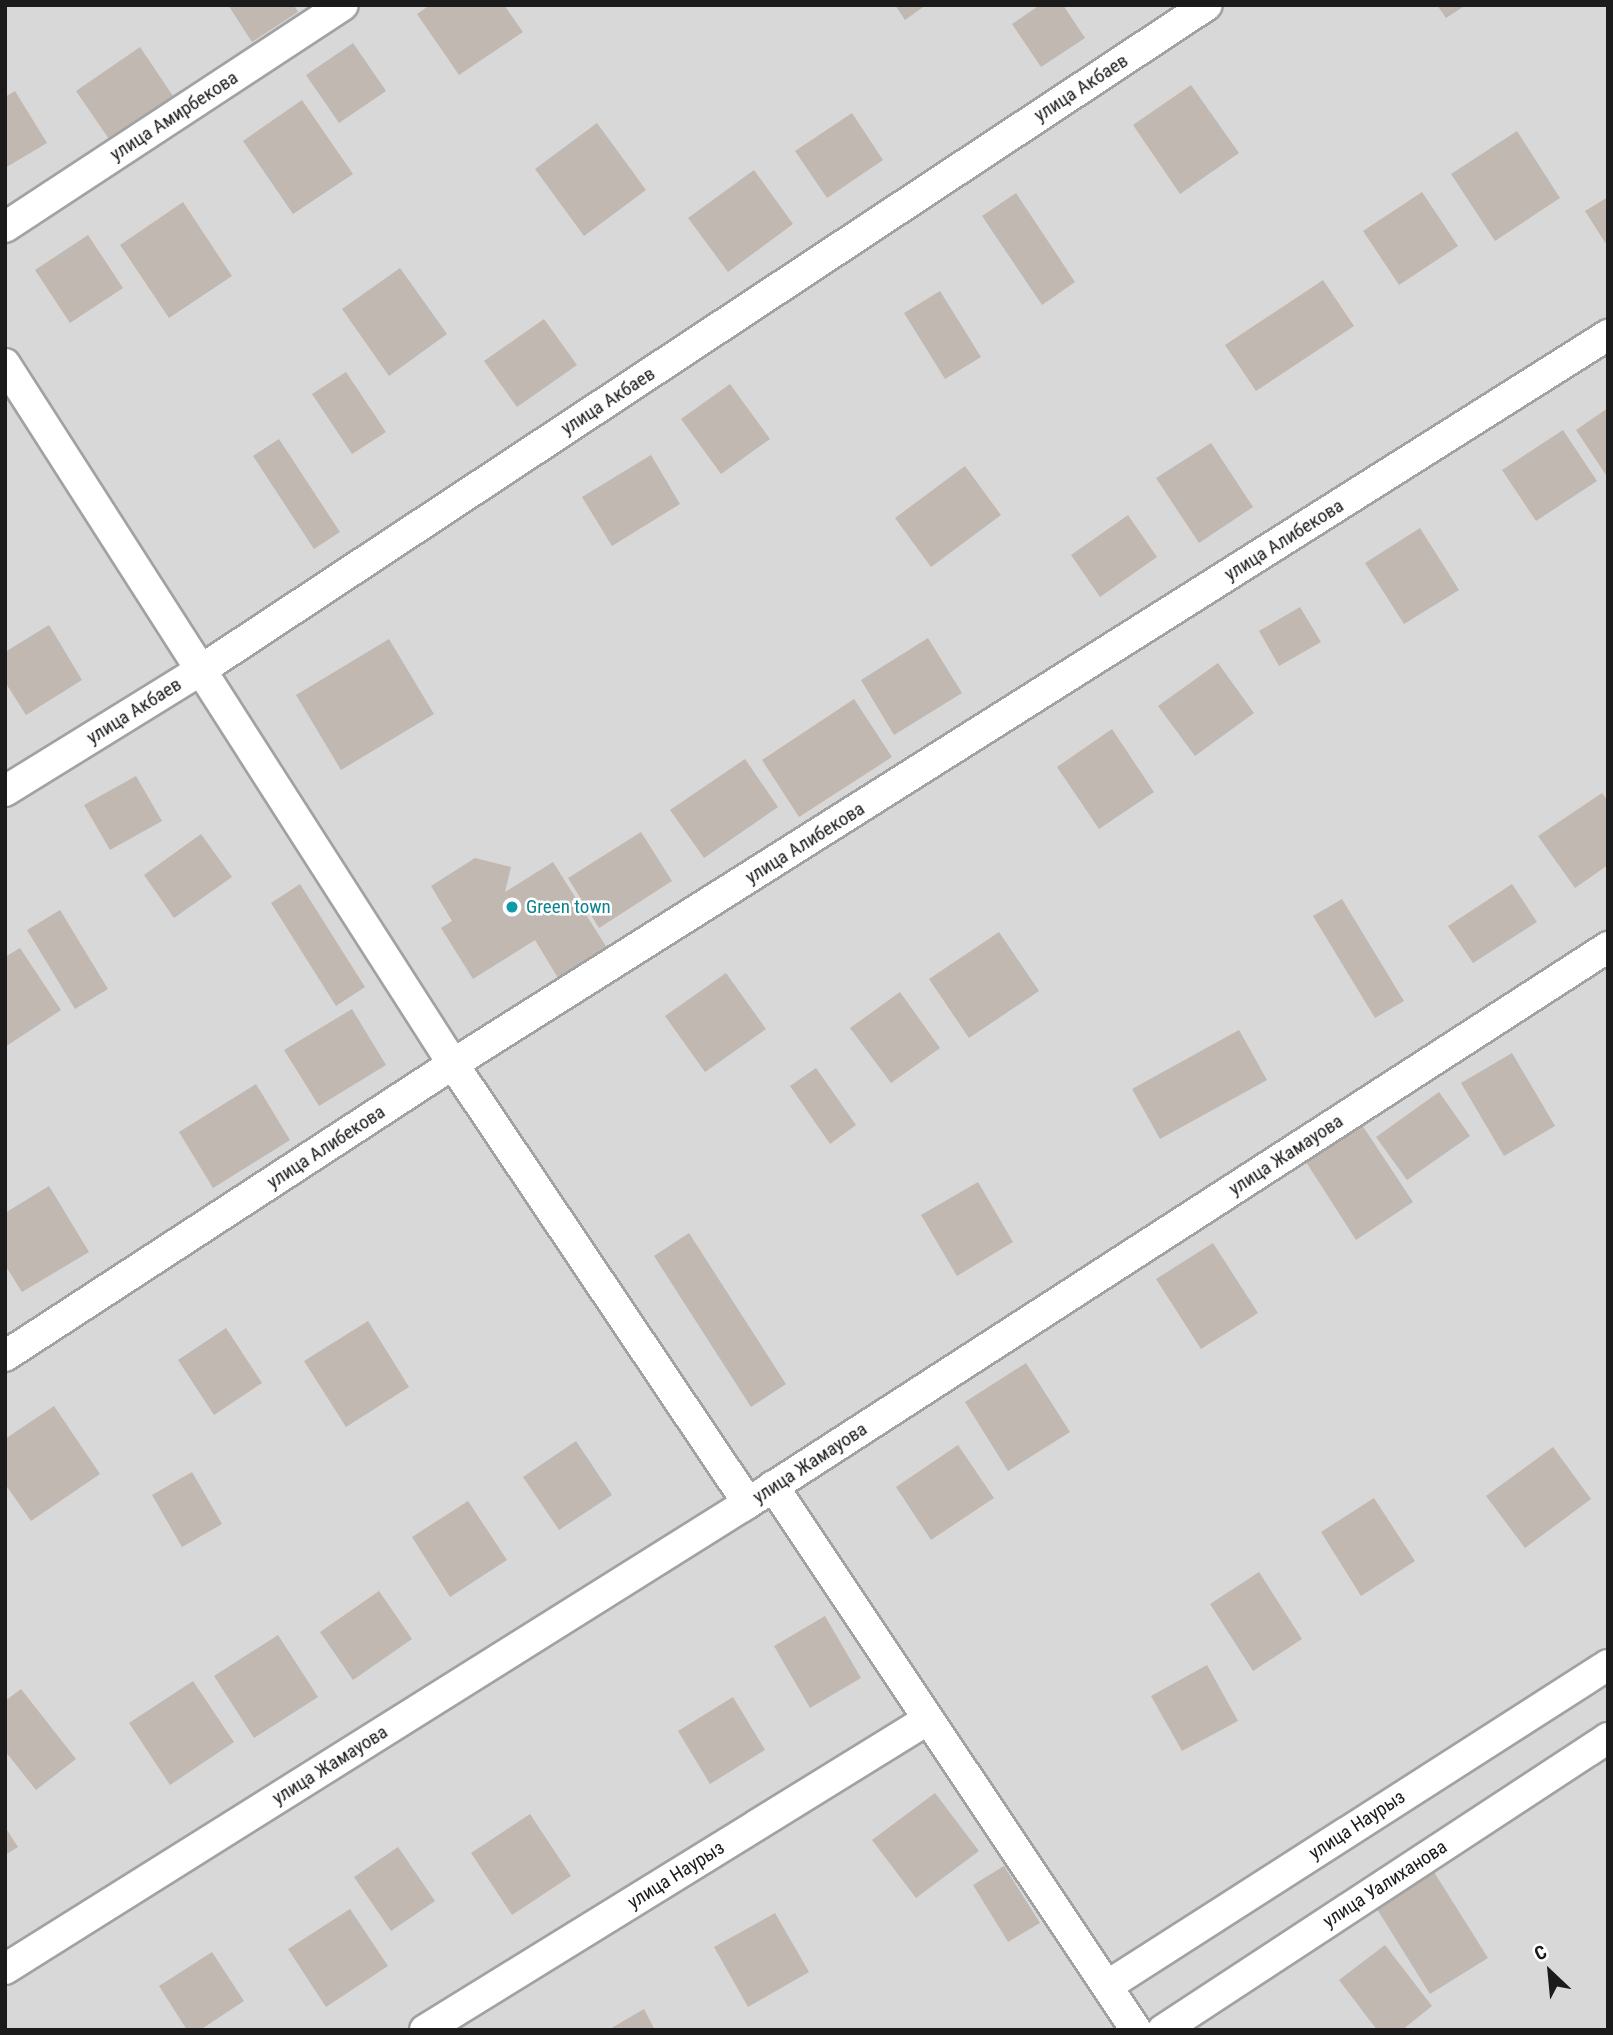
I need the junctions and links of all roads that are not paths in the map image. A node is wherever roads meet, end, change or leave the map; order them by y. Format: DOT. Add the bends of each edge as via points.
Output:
graph roads {
  1 [pos="343,5"];
  2 [pos="1207,5"];
  3 [pos="5,227"];
  4 [pos="1608,335"];
  5 [pos="5,364"];
  6 [pos="204,668"];
  7 [pos="5,791"];
  8 [pos="1608,947"];
  9 [pos="453,1065"];
  10 [pos="5,1356"];
  11 [pos="774,1486"];
  12 [pos="748,1503"];
  13 [pos="1608,1665"];
  14 [pos="927,1720"];
  15 [pos="1608,1738"];
  16 [pos="5,1969"];
  17 [pos="1107,1986"];
  18 [pos="425,2030"];
  19 [pos="1136,2030"];
  20 [pos="1163,2030"];
  1 -- 3 [label="street, улица Амирбекова"];
  2 -- 6 [label="street, улица Акбаев"];
  4 -- 9 [label="street, улица Алибекова"];
  5 -- 6 [label="street"];
  6 -- 7 [label="street, улица Акбаев"];
  6 -- 9 [label="street"];
  8 -- 11 [label="street, улица Жамауова"];
  9 -- 10 [label="street, улица Алибекова"];
  9 -- 12 [label="street"];
  11 -- 12 [label="street, улица Жамауова"];
  11 -- 14 [label="street"];
  12 -- 16 [label="street, улица Жамауова"];
  13 -- 17 [label="street, улица Наурыз"];
  14 -- 17 [label="street"];
  14 -- 18 [label="street, улица Наурыз"];
  15 -- 20 [label="street, улица Уалиханова"];
  17 -- 19 [label="street"];
}
